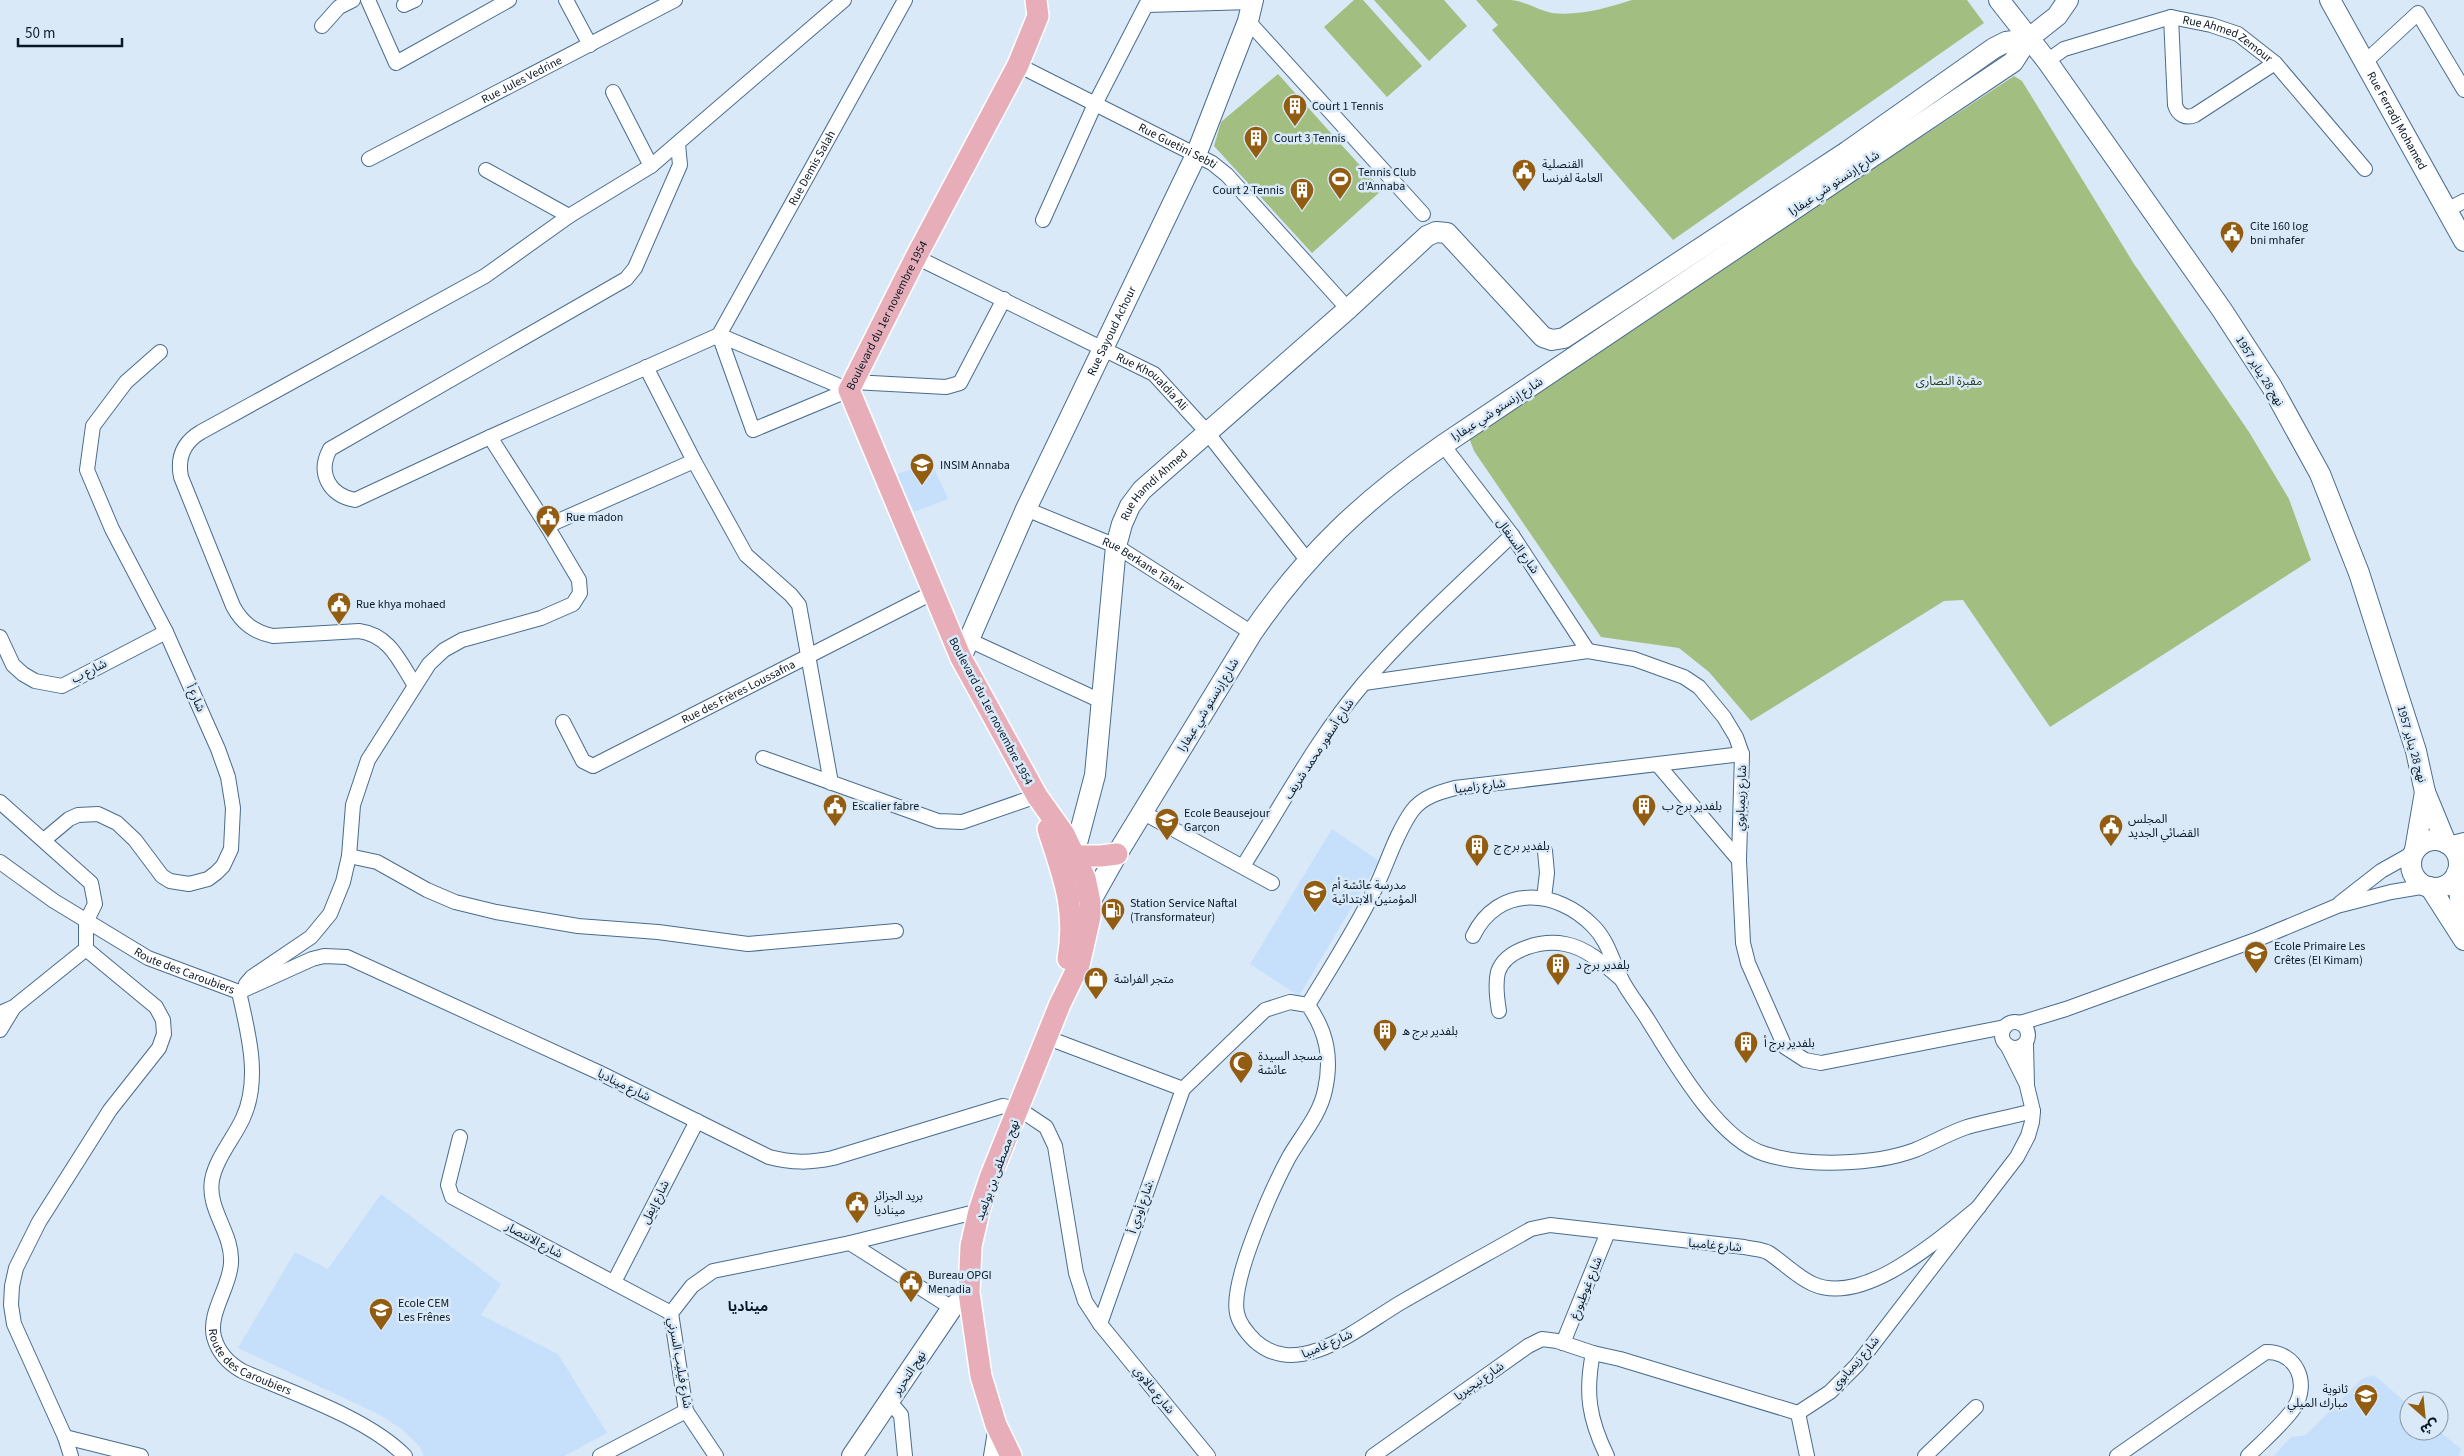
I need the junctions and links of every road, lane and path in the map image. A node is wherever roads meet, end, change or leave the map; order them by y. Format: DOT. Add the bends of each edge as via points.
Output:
graph roads {
  1 [pos="353,0"];
  2 [pos="368,0"];
  3 [pos="509,0"];
  4 [pos="566,0"];
  5 [pos="675,0"];
  6 [pos="844,0"];
  7 [pos="905,0"];
  8 [pos="1036,0"];
  9 [pos="1999,0"];
  10 [pos="2068,0"];
  11 [pos="2330,0"];
  12 [pos="1251,8"];
  13 [pos="2170,17"];
  14 [pos="322,26"];
  15 [pos="2028,39"];
  16 [pos="590,45"];
  17 [pos="2047,61"];
  18 [pos="2275,63"];
  19 [pos="2364,63"];
  20 [pos="1018,65"];
  21 [pos="2464,90"];
  22 [pos="613,92"];
  23 [pos="1095,104"];
  24 [pos="678,144"];
  25 [pos="1196,155"];
  26 [pos="1853,158"];
  27 [pos="369,159"];
  28 [pos="651,166"];
  29 [pos="486,170"];
  30 [pos="2364,170"];
  31 [pos="2456,206"];
  32 [pos="1423,214"];
  33 [pos="569,216"];
  34 [pos="1043,220"];
  35 [pos="1442,232"];
  36 [pos="2464,241"];
  37 [pos="916,257"];
  38 [pos="1004,299"];
  39 [pos="1348,309"];
  40 [pos="719,335"];
  41 [pos="1103,348"];
  42 [pos="160,352"];
  43 [pos="646,367"];
  44 [pos="851,386"];
  45 [pos="1206,431"];
  46 [pos="490,437"];
  47 [pos="1443,445"];
  48 [pos="694,461"];
  49 [pos="1026,509"];
  50 [pos="547,526"];
  51 [pos="1512,535"];
  52 [pos="1116,546"];
  53 [pos="1307,560"];
  54 [pos="932,594"];
  55 [pos="166,632"];
  56 [pos="1252,633"];
  57 [pos="0,637"];
  58 [pos="965,649"];
  59 [pos="1588,651"];
  60 [pos="809,655"];
  61 [pos="1364,683"];
  62 [pos="414,684"];
  63 [pos="1103,702"];
  64 [pos="563,722"];
  65 [pos="1742,754"];
  66 [pos="762,758"];
  67 [pos="1658,765"];
  68 [pos="831,784"];
  69 [pos="2425,792"];
  70 [pos="1037,796"];
  71 [pos="0,802"];
  72 [pos="1142,812"];
  73 [pos="44,840"];
  74 [pos="2453,842"];
  75 [pos="1545,851"];
  76 [pos="2414,852"];
  77 [pos="1117,854"];
  78 [pos="349,856"];
  79 [pos="1074,856"];
  80 [pos="1739,860"];
  81 [pos="0,862"];
  82 [pos="1243,866"];
  83 [pos="2460,869"];
  84 [pos="1066,880"];
  85 [pos="1272,883"];
  86 [pos="2429,887"];
  87 [pos="1544,898"];
  88 [pos="1090,902"];
  89 [pos="2338,906"];
  90 [pos="86,922"];
  91 [pos="896,931"];
  92 [pos="2464,931"];
  93 [pos="1473,936"];
  94 [pos="2464,940"];
  95 [pos="86,949"];
  96 [pos="1623,981"];
  97 [pos="239,992"];
  98 [pos="1060,1004"];
  99 [pos="1308,1005"];
  100 [pos="14,1007"];
  101 [pos="2066,1009"];
  102 [pos="1498,1011"];
  103 [pos="0,1014"];
  104 [pos="2020,1023"];
  105 [pos="2005,1027"];
  106 [pos="0,1030"];
  107 [pos="1959,1036"];
  108 [pos="1048,1038"];
  109 [pos="2027,1040"];
  110 [pos="2005,1044"];
  111 [pos="2027,1086"];
  112 [pos="1183,1089"];
  113 [pos="1019,1109"];
  114 [pos="2033,1111"];
  115 [pos="697,1121"];
  116 [pos="460,1137"];
  117 [pos="1979,1207"];
  118 [pos="979,1211"];
  119 [pos="1608,1232"];
  120 [pos="850,1243"];
  121 [pos="614,1282"];
  122 [pos="969,1293"];
  123 [pos="952,1308"];
  124 [pos="671,1313"];
  125 [pos="1100,1324"];
  126 [pos="1563,1343"];
  127 [pos="1593,1353"];
  128 [pos="890,1402"];
  129 [pos="1976,1407"];
  130 [pos="686,1411"];
  131 [pos="1798,1413"];
  132 [pos="996,1425"];
  133 [pos="65,1437"];
  134 [pos="71,1456"];
  135 [pos="141,1456"];
  136 [pos="405,1456"];
  137 [pos="600,1456"];
  138 [pos="716,1456"];
  139 [pos="852,1456"];
  140 [pos="905,1456"];
  141 [pos="991,1456"];
  142 [pos="1011,1456"];
  143 [pos="1208,1456"];
  144 [pos="1373,1456"];
  145 [pos="1607,1456"];
  146 [pos="1807,1456"];
  147 [pos="1925,1456"];
  148 [pos="2117,1456"];
  149 [pos="2248,1456"];
  1 -- 14 [label="street" via="339,7"];
  2 -- 3 [label="street" via="396,63"];
  4 -- 16 [label="street"];
  5 -- 16 [label="street, Rue Jules Vedrine"];
  6 -- 24 [label="street"];
  7 -- 40 [label="street, Rue Demis Salah"];
  8 -- 20 [label="main road, Boulevard du 1er novembre 1954" via="1038,16"];
  9 -- 15 [label="main road, نهج 28 يناير 1957"];
  10 -- 15 [label="main road, شارع إرنستو شي عيفارا" via="2044,29"];
  11 -- 19 [label="main road, Rue Ferradj Mohamed"];
  12 -- 23 [label="street" via="1146,5"];
  12 -- 25 [label="main road, Rue Sayoud Achour"];
  12 -- 32 [label="street"];
  13 -- 17 [label="street, Rue Ahmed Zemour" via="2064,49"];
  13 -- 18 [label="street, Rue Ahmed Zemour" via="2238,34"];
  13 -- 18 [label="street" via="2175,105 2184,116 2196,115"];
  15 -- 17 [label="main road, نهج 28 يناير 1957"];
  15 -- 26 [label="main road, شارع إرنستو شي عيفارا" via="2013,62"];
  16 -- 27 [label="street, Rue Jules Vedrine"];
  17 -- 69 [label="main road, نهج 28 يناير 1957" via="2222,310 2272,387 2320,474 2359,573 2416,751"];
  18 -- 30 [label="street, Rue Ahmed Zemour"];
  19 -- 21 [label="street" via="2418,13"];
  19 -- 31 [label="main road, Rue Ferradj Mohamed"];
  20 -- 23 [label="street, Rue Guetini Sebti"];
  20 -- 37 [label="main road, Boulevard du 1er novembre 1954"];
  22 -- 28 [label="street"];
  23 -- 25 [label="street, Rue Guetini Sebti"];
  23 -- 34 [label="street"];
  24 -- 28 [label="street"];
  24 -- 46 [label="street" via="680,165 631,274 330,449 325,458 325,478 337,494 356,500"];
  25 -- 39 [label="street, Rue Guetini Sebti" via="1227,175"];
  25 -- 41 [label="main road, Rue Sayoud Achour"];
  26 -- 35 [label="main road, شارع إرنستو شي عيفارا" via="1558,340 1542,337 1451,237"];
  26 -- 47 [label="main road, شارع إرنستو شي عيفارا"];
  28 -- 33 [label="street"];
  29 -- 33 [label="street"];
  31 -- 36 [label="main road, Rue Ferradj Mohamed"];
  33 -- 62 [label="street" via="485,276 193,436 180,459 181,477 233,606 245,623 258,632 273,636 370,632 390,647"];
  35 -- 39 [label="main road, Rue Hamdi Ahmed" via="1427,236"];
  37 -- 38 [label="street, Rue Khoualdia Ali"];
  37 -- 44 [label="main road, Boulevard du 1er novembre 1954"];
  38 -- 41 [label="street, Rue Khoualdia Ali"];
  38 -- 44 [label="street" via="960,383 946,387"];
  39 -- 45 [label="main road, Rue Hamdi Ahmed"];
  40 -- 43 [label="street"];
  40 -- 44 [label="street"];
  40 -- 44 [label="street" via="754,430"];
  41 -- 45 [label="street, Rue Khoualdia Ali" via="1154,374"];
  41 -- 49 [label="main road, Rue Sayoud Achour"];
  42 -- 55 [label="street, شارع أ" via="126,382 93,426 87,470 112,528"];
  43 -- 46 [label="street"];
  43 -- 48 [label="street"];
  44 -- 54 [label="main road, Boulevard du 1er novembre 1954"];
  45 -- 52 [label="main road, Rue Hamdi Ahmed" via="1142,490 1130,506"];
  45 -- 53 [label="street, Rue Khoualdia Ali"];
  46 -- 50 [label="street"];
  47 -- 51 [label="street, شارع السنغال"];
  47 -- 53 [label="main road, شارع إرنستو شي عيفارا" via="1394,478"];
  48 -- 50 [label="street"];
  48 -- 60 [label="street" via="746,555 799,605"];
  49 -- 52 [label="street, Rue Berkane Tahar"];
  49 -- 58 [label="main road, Rue Sayoud Achour"];
  50 -- 62 [label="street" via="578,580 580,593 576,601 541,618 462,640 444,650"];
  51 -- 59 [label="street, شارع السنغال"];
  51 -- 61 [label="street, شارع أسفور محمد شريف" via="1396,647"];
  52 -- 56 [label="street, Rue Berkane Tahar"];
  52 -- 63 [label="main road, Rue Hamdi Ahmed"];
  53 -- 56 [label="main road, شارع إرنستو شي عيفارا"];
  54 -- 58 [label="main road, Boulevard du 1er novembre 1954"];
  54 -- 60 [label="street, Rue des Frères Loussafna"];
  55 -- 57 [label="street, شارع ب" via="62,686 35,681 23,674 13,665"];
  55 -- 73 [label="street, شارع أ" via="228,778 233,808 230,849 223,866 199,882 170,880 162,876 135,840 116,822 98,814 69,819"];
  56 -- 72 [label="main road, شارع إرنستو شي عيفارا"];
  58 -- 63 [label="street"];
  58 -- 70 [label="main road, Boulevard du 1er novembre 1954"];
  59 -- 61 [label="street, شارع زيمبابوي"];
  59 -- 65 [label="street, شارع زيمبابوي" via="1643,662 1699,686 1724,717"];
  60 -- 64 [label="street, Rue des Frères Loussafna" via="593,766 583,761"];
  60 -- 68 [label="street"];
  61 -- 82 [label="street, شارع أسفور محمد شريف" via="1340,714"];
  62 -- 78 [label="street" via="368,760 353,805"];
  63 -- 79 [label="main road, Rue Hamdi Ahmed" via="1095,775"];
  65 -- 67 [label="street, شارع زامبيا"];
  65 -- 80 [label="street, شارع زيمبابوي"];
  66 -- 68 [label="street"];
  67 -- 80 [label="street"];
  67 -- 99 [label="street, شارع زامبيا" via="1455,788 1425,799 1404,824 1374,892"];
  68 -- 70 [label="street" via="938,821 962,822"];
  69 -- 74 [label="main road, نهج 28 يناير 1957"];
  69 -- 76 [label="main road, نهج 28 يناير 1957"];
  70 -- 79 [label="main road, نهج مصطفى بن بولعيد"];
  70 -- 84 [label="main road, نهج مصطفى بن بولعيد"];
  71 -- 73 [label="street"];
  72 -- 77 [label="main road, شارع إرنستو شي عيفارا"];
  72 -- 82 [label="street"];
  73 -- 90 [label="street" via="92,883 95,904"];
  74 -- 76 [label="main road" via="2429,841"];
  74 -- 83 [label="main road"];
  75 -- 87 [label="street"];
  76 -- 86 [label="main road" via="2412,873"];
  76 -- 89 [label="street" via="2381,871"];
  77 -- 79 [label="main road"];
  77 -- 88 [label="main road, شارع إرنستو شي عيفارا"];
  78 -- 91 [label="street" via="377,862 455,902 578,926 748,944"];
  78 -- 97 [label="street" via="336,900 322,926 252,977"];
  79 -- 84 [label="main road"];
  79 -- 88 [label="main road, نهج مصطفى بن بولعيد" via="1085,878"];
  80 -- 107 [label="street, شارع زيمبابوي" via="1743,943 1748,964 1785,1047 1794,1055 1821,1063"];
  81 -- 90 [label="street, Route des Caroubiers"];
  82 -- 85 [label="street"];
  83 -- 86 [label="main road" via="2446,885"];
  83 -- 92 [label="main road"];
  84 -- 98 [label="main road, نهج مصطفى بن بولعيد" via="1072,923"];
  86 -- 89 [label="street" via="2382,894"];
  86 -- 94 [label="main road"];
  87 -- 93 [label="street" via="1525,897 1507,903 1478,924"];
  87 -- 96 [label="street" via="1568,906 1593,926 1607,943"];
  88 -- 98 [label="main road, نهج مصطفى بن بولعيد" via="1079,965"];
  89 -- 101 [label="street" via="2258,939"];
  90 -- 95 [label="street"];
  90 -- 97 [label="street, Route des Caroubiers" via="148,958"];
  95 -- 100 [label="street"];
  95 -- 133 [label="street" via="156,1007 164,1027 159,1048 110,1110 39,1222 16,1268 11,1305 14,1324"];
  96 -- 102 [label="street" via="1588,953 1567,944 1529,947 1510,956 1499,971"];
  96 -- 114 [label="street" via="1694,1091 1721,1125 1765,1154 1823,1161 1854,1162 1884,1158 1914,1150 1967,1128"];
  97 -- 115 [label="street, شارع ميناديا" via="312,959 347,957"];
  97 -- 136 [label="street, Route des Caroubiers" via="252,1065 250,1094 244,1117 212,1179 213,1204 231,1252 229,1277 213,1335 227,1360 242,1371 369,1427 391,1441"];
  98 -- 108 [label="main road, نهج مصطفى بن بولعيد"];
  99 -- 112 [label="street" via="1290,1002 1265,1010"];
  99 -- 119 [label="street, شارع غامبيا" via="1321,1022 1327,1042 1325,1092 1313,1119 1289,1157 1238,1281 1237,1314 1246,1332 1258,1344 1271,1353 1296,1357 1319,1350 1353,1334 1531,1229 1550,1225"];
  100 -- 103 [label="street"];
  100 -- 106 [label="street"];
  101 -- 104 [label="street"];
  101 -- 109 [label="street"];
  104 -- 105 [label="street" via="2012,1022"];
  104 -- 109 [label="street" via="2027,1030"];
  105 -- 107 [label="street, شارع زيمبابوي"];
  105 -- 110 [label="street" via="2002,1036"];
  107 -- 110 [label="street, شارع زيمبابوي"];
  108 -- 112 [label="street"];
  108 -- 113 [label="main road, نهج مصطفى بن بولعيد"];
  109 -- 110 [label="street" via="2014,1049"];
  109 -- 111 [label="street, شارع زيمبابوي"];
  110 -- 111 [label="street, شارع زيمبابوي"];
  111 -- 114 [label="street, شارع زيمبابوي"];
  112 -- 125 [label="street, شارع أودي أ."];
  113 -- 115 [label="street, شارع ميناديا" via="1003,1106 812,1162 790,1162 769,1157"];
  113 -- 118 [label="main road, نهج مصطفى بن بولعيد"];
  113 -- 125 [label="street, شارع مالاوي" via="1046,1127 1055,1146 1076,1273 1085,1301"];
  114 -- 117 [label="street, شارع زيمبابوي" via="2028,1136 2017,1157"];
  115 -- 121 [label="street, شارع إيفل"];
  116 -- 121 [label="street, شارع الانتصار" via="448,1186 452,1197"];
  117 -- 119 [label="street, شارع غامبيا" via="1920,1253 1889,1272 1865,1283 1840,1289 1814,1285 1768,1252"];
  117 -- 131 [label="street, شارع زيمبابوي" via="1857,1365 1830,1392"];
  118 -- 120 [label="street, شارع فيليب السرني"];
  118 -- 122 [label="main road, نهج مصطفى بن بولعيد" via="971,1246"];
  119 -- 126 [label="street, شارع غوطبورغ"];
  120 -- 123 [label="street"];
  120 -- 124 [label="street, شارع فيليب السرني" via="713,1271 692,1286"];
  121 -- 124 [label="street, شارع الانتصار"];
  122 -- 123 [label="main road, نهج التحرير"];
  122 -- 132 [label="main road, نهج مصطفى بن بولعيد" via="981,1376"];
  123 -- 128 [label="main road, نهج التحرير"];
  124 -- 130 [label="street, شارع فيليب السرني"];
  125 -- 143 [label="street, شارع مالاوي"];
  126 -- 127 [label="street, شارع نيجيريا"];
  126 -- 144 [label="street, شارع نيجيريا" via="1542,1339 1528,1346"];
  127 -- 131 [label="street"];
  127 -- 145 [label="street" via="1588,1379 1590,1408 1595,1432"];
  128 -- 139 [label="main road, نهج التحرير"];
  128 -- 140 [label="street" via="901,1415"];
  129 -- 147 [label="street"];
  130 -- 137 [label="street"];
  130 -- 138 [label="street, شارع فيليب السرني"];
  131 -- 146 [label="street"];
  132 -- 141 [label="street"];
  132 -- 142 [label="main road, نهج مصطفى بن بولعيد"];
  133 -- 134 [label="street"];
  133 -- 135 [label="street"];
  148 -- 149 [label="street" via="2266,1352 2279,1352 2296,1366 2300,1394 2294,1408"];
}
